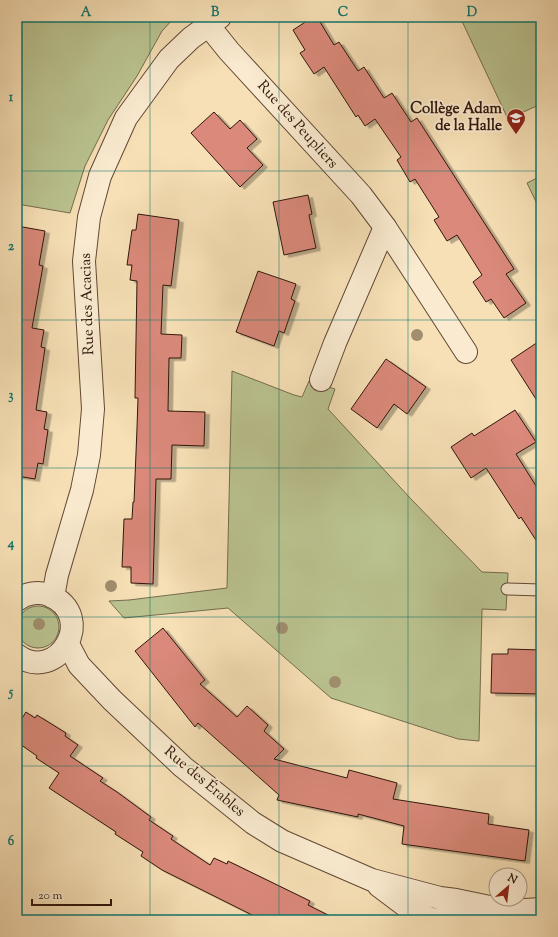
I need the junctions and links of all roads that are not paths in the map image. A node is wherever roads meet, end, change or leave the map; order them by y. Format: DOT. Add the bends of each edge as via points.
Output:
graph roads {
  1 [pos="206,27"];
  2 [pos="385,227"];
  3 [pos="466,352"];
  4 [pos="321,380"];
  5 [pos="507,588"];
  6 [pos="541,590"];
  7 [pos="53,597"];
  8 [pos="17,600"];
  9 [pos="68,644"];
  10 [pos="17,654"];
  11 [pos="541,909"];
  12 [pos="509,911"];
  13 [pos="440,916"];
  14 [pos="464,920"];
  1 -- 2 [label="street, Rue des Peupliers" via="361,195"];
  1 -- 7 [label="street, Rue des Acacias" via="169,59 126,118 100,176 89,217 84,262 93,409 89,455"];
  2 -- 3 [label="street, Rue des Peupliers"];
  2 -- 4 [label="street"];
  5 -- 6 [label="lane"];
  7 -- 8 [label="street" via="45,593 36,593 27,594"];
  7 -- 9 [label="street" via="64,605 71,617 72,631"];
  9 -- 10 [label="street" via="56,657 39,662 30,661"];
  9 -- 13 [label="street, Rue des Érables" via="79,665 112,700 232,808 282,841 372,880 411,910"];
  11 -- 12 [label="street, Rue des Érables"];
  12 -- 13 [label="street, Rue des Érables" via="456,900"];
  12 -- 14 [label="street, Rue des Érables"];
}
